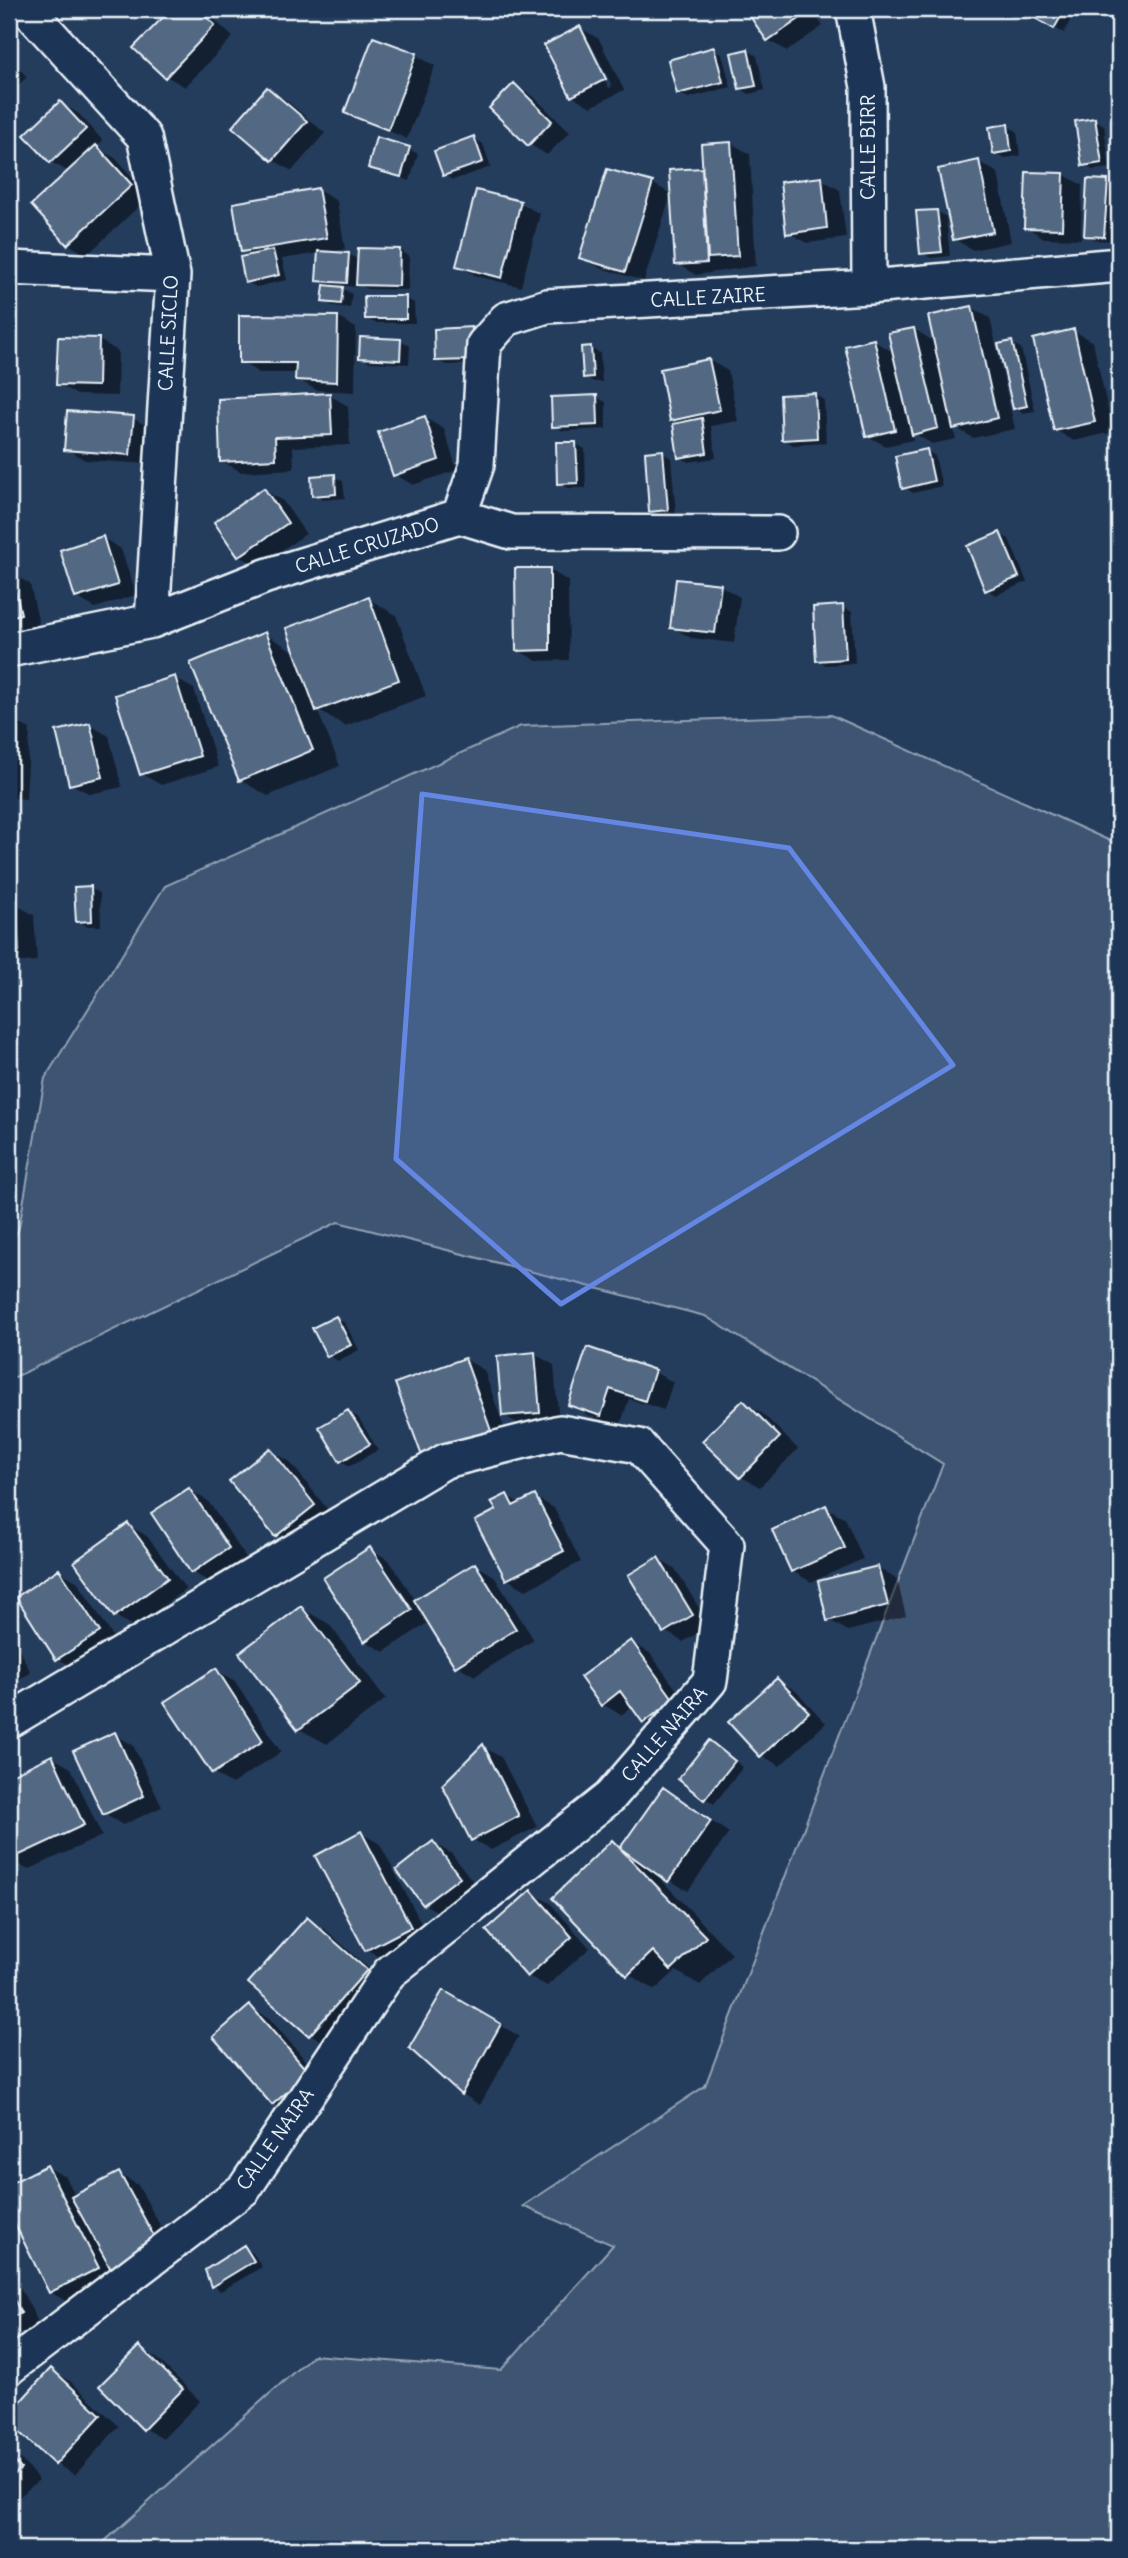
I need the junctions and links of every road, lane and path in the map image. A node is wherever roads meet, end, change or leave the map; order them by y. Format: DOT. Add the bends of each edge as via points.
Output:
graph roads {
  1 [pos="27,9"];
  2 [pos="853,9"];
  3 [pos="1119,265"];
  4 [pos="9,268"];
  5 [pos="173,275"];
  6 [pos="869,287"];
  7 [pos="459,516"];
  8 [pos="778,533"];
  9 [pos="152,621"];
  10 [pos="9,650"];
  11 [pos="9,1721"];
  12 [pos="9,2368"];
  1 -- 5 [label="street, CALLE SICLO" via="144,137"];
  2 -- 6 [label="street, CALLE BIRR" via="869,87"];
  3 -- 6 [label="street, CALLE ZAIRE"];
  4 -- 5 [label="street"];
  5 -- 9 [label="street, CALLE SICLO"];
  6 -- 7 [label="street, CALLE ZAIRE" via="547,306 506,319 485,344 477,465"];
  7 -- 8 [label="street, CALLE CRUZADO" via="510,532"];
  7 -- 9 [label="street, CALLE CRUZADO" via="266,576"];
  9 -- 10 [label="street, CALLE CRUZADO"];
  11 -- 12 [label="street, CALLE NAIRA" via="445,1461 560,1432 639,1446 727,1545 710,1681 610,1797 389,1973 244,2189"];
}
